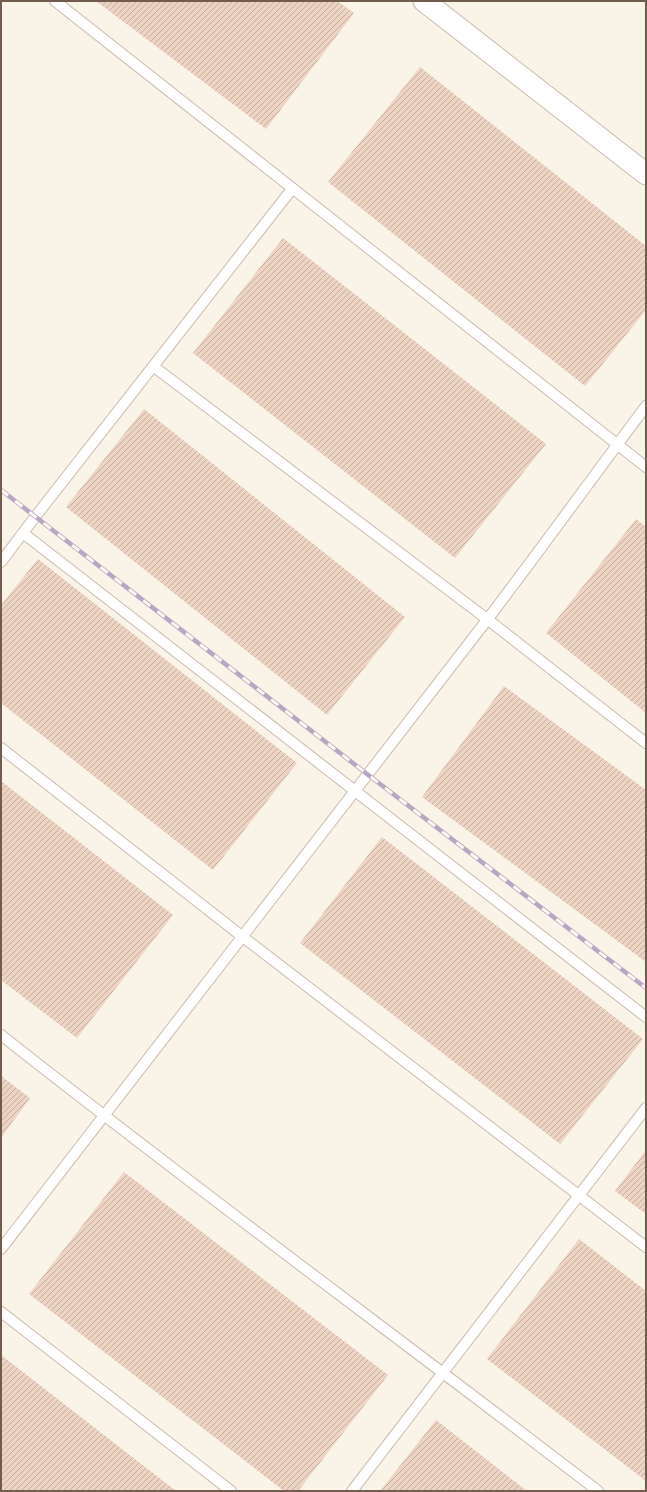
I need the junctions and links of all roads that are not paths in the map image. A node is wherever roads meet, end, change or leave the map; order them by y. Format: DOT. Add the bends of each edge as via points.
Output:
graph roads {
  1 [pos="55,1"];
  2 [pos="424,1"];
  3 [pos="646,174"];
  4 [pos="292,189"];
  5 [pos="153,366"];
  6 [pos="646,406"];
  7 [pos="617,444"];
  8 [pos="646,467"];
  9 [pos="23,533"];
  10 [pos="1,562"];
  11 [pos="488,619"];
  12 [pos="646,743"];
  13 [pos="1,748"];
  14 [pos="356,791"];
  15 [pos="243,937"];
  16 [pos="646,1017"];
  17 [pos="1,1035"];
  18 [pos="646,1108"];
  19 [pos="103,1116"];
  20 [pos="578,1196"];
  21 [pos="646,1247"];
  22 [pos="1,1249"];
  23 [pos="1,1312"];
  24 [pos="443,1372"];
  25 [pos="231,1491"];
  26 [pos="352,1491"];
  27 [pos="598,1491"];
  1 -- 4 [label="lane"];
  2 -- 3 [label="street"];
  4 -- 5 [label="lane"];
  4 -- 7 [label="lane"];
  5 -- 9 [label="lane"];
  5 -- 11 [label="lane"];
  6 -- 7 [label="lane"];
  7 -- 8 [label="lane"];
  7 -- 11 [label="lane"];
  9 -- 10 [label="lane"];
  9 -- 14 [label="lane"];
  11 -- 12 [label="lane"];
  11 -- 14 [label="lane"];
  13 -- 15 [label="lane"];
  14 -- 15 [label="lane"];
  14 -- 16 [label="lane"];
  15 -- 19 [label="lane"];
  15 -- 20 [label="lane"];
  17 -- 19 [label="lane"];
  18 -- 20 [label="lane"];
  19 -- 22 [label="lane"];
  19 -- 24 [label="lane"];
  20 -- 21 [label="lane"];
  20 -- 24 [label="lane"];
  23 -- 25 [label="lane"];
  24 -- 26 [label="lane"];
  24 -- 27 [label="lane"];
}
